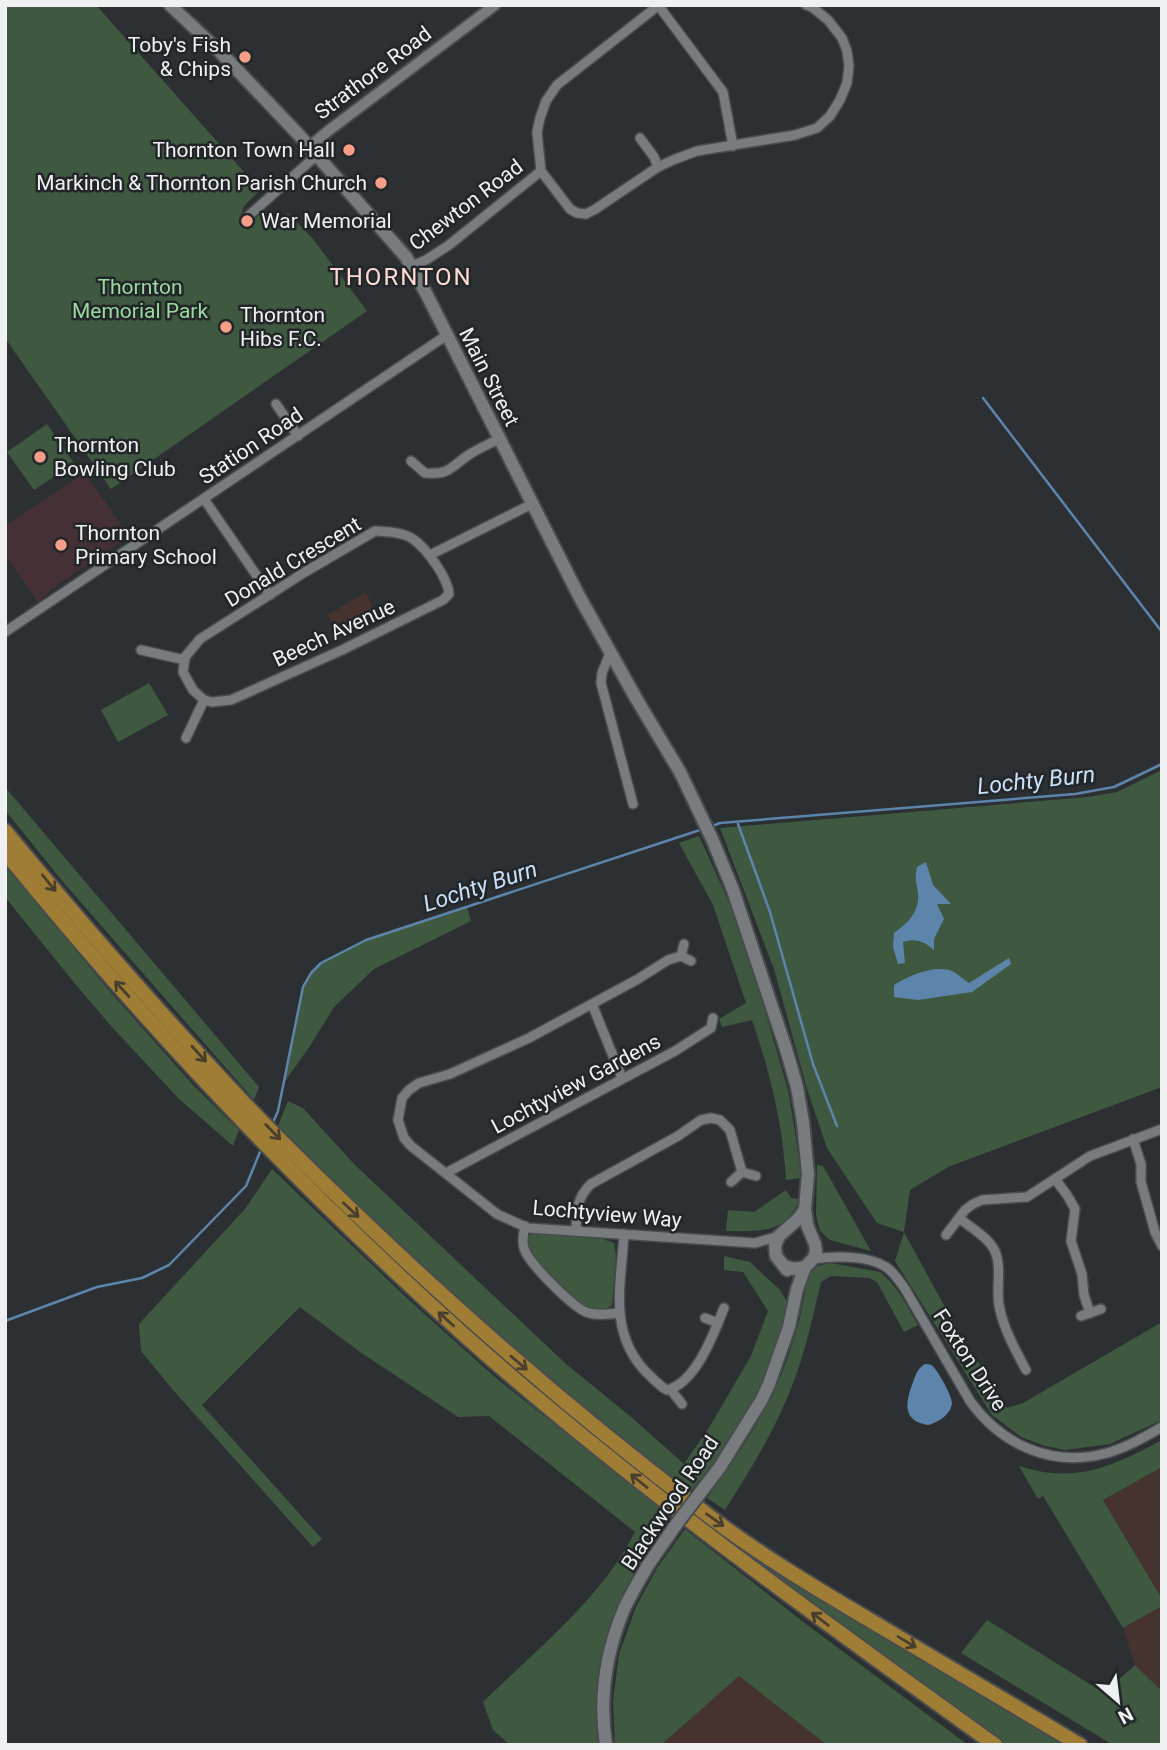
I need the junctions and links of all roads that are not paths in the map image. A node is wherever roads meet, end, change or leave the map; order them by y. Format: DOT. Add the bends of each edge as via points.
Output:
graph roads {
  1 [pos="170,5"];
  2 [pos="495,5"];
  3 [pos="658,5"];
  4 [pos="806,5"];
  5 [pos="640,138"];
  6 [pos="733,146"];
  7 [pos="313,151"];
  8 [pos="658,167"];
  9 [pos="541,171"];
  10 [pos="245,219"];
  11 [pos="412,266"];
  12 [pos="447,335"];
  13 [pos="276,404"];
  14 [pos="298,436"];
  15 [pos="499,439"];
  16 [pos="411,461"];
  17 [pos="204,499"];
  18 [pos="532,503"];
  19 [pos="430,555"];
  20 [pos="270,595"];
  21 [pos="5,632"];
  22 [pos="141,650"];
  23 [pos="610,653"];
  24 [pos="185,660"];
  25 [pos="204,700"];
  26 [pos="187,738"];
  27 [pos="634,804"];
  28 [pos="5,831"];
  29 [pos="5,852"];
  30 [pos="684,944"];
  31 [pos="681,956"];
  32 [pos="691,961"];
  33 [pos="592,1004"];
  34 [pos="714,1027"];
  35 [pos="622,1078"];
  36 [pos="238,1107"];
  37 [pos="1162,1129"];
  38 [pos="1133,1139"];
  39 [pos="297,1167"];
  40 [pos="742,1172"];
  41 [pos="446,1173"];
  42 [pos="756,1176"];
  43 [pos="1055,1179"];
  44 [pos="731,1182"];
  45 [pos="805,1209"];
  46 [pos="959,1218"];
  47 [pos="525,1226"];
  48 [pos="576,1231"];
  49 [pos="624,1234"];
  50 [pos="782,1234"];
  51 [pos="946,1236"];
  52 [pos="813,1239"];
  53 [pos="755,1243"];
  54 [pos="1162,1246"];
  55 [pos="843,1257"];
  56 [pos="780,1261"];
  57 [pos="809,1263"];
  58 [pos="797,1289"];
  59 [pos="724,1308"];
  60 [pos="1101,1309"];
  61 [pos="620,1313"];
  62 [pos="705,1318"];
  63 [pos="718,1323"];
  64 [pos="1026,1370"];
  65 [pos="671,1390"];
  66 [pos="682,1404"];
  67 [pos="1162,1427"];
  68 [pos="606,1745"];
  69 [pos="995,1745"];
  70 [pos="1080,1745"];
  1 -- 7 [label="main road, Main Street"];
  2 -- 7 [label="street, Strathore Road" via="328,131"];
  3 -- 6 [label="street" via="723,92"];
  3 -- 9 [label="street" via="572,72 546,100 537,132"];
  4 -- 6 [label="street" via="828,20 848,51 847,83 840,100 817,128"];
  5 -- 8 [label="street"];
  6 -- 8 [label="street" via="696,151"];
  7 -- 10 [label="street"];
  7 -- 11 [label="main road, Main Street"];
  8 -- 9 [label="street" via="586,214 570,209"];
  9 -- 11 [label="street, Chewton Road" via="449,245"];
  11 -- 12 [label="main road, Main Street"];
  12 -- 14 [label="street, Station Road"];
  12 -- 15 [label="main road, Main Street"];
  13 -- 14 [label="street"];
  14 -- 17 [label="street, Station Road"];
  15 -- 16 [label="street" via="443,472 425,473"];
  15 -- 18 [label="main road, Main Street"];
  17 -- 20 [label="street"];
  17 -- 21 [label="street, Station Road"];
  18 -- 19 [label="street"];
  18 -- 23 [label="main road, Main Street"];
  19 -- 20 [label="street, Donald Crescent" via="413,539 375,531"];
  19 -- 25 [label="street, Beech Avenue" via="449,586 443,600 231,700"];
  20 -- 24 [label="street, Donald Crescent" via="200,639"];
  22 -- 24 [label="street"];
  23 -- 27 [label="street" via="601,683"];
  23 -- 45 [label="main road, Main Street" via="680,772 740,912 797,1087 808,1174"];
  24 -- 25 [label="street" via="183,672"];
  25 -- 26 [label="street"];
  28 -- 36 [label="highway, one-way"];
  36 -- 29 [label="highway, one-way" via="69,930"];
  30 -- 31 [label="street"];
  31 -- 32 [label="street"];
  31 -- 33 [label="street"];
  33 -- 35 [label="street"];
  33 -- 41 [label="street, Lochtyview Way" via="475,1063 419,1083 402,1098 398,1120 404,1138"];
  34 -- 35 [label="street, Lochtyview Gardens"];
  35 -- 41 [label="street, Lochtyview Gardens"];
  36 -- 39 [label="highway"];
  37 -- 38 [label="street"];
  38 -- 43 [label="street" via="1090,1156"];
  38 -- 54 [label="street" via="1141,1182"];
  69 -- 39 [label="highway, one-way" via="694,1525 583,1436 464,1335 329,1209"];
  39 -- 70 [label="highway, one-way" via="512,1358 710,1517 838,1601"];
  40 -- 42 [label="street"];
  40 -- 44 [label="street"];
  40 -- 48 [label="street" via="727,1125 705,1119 591,1184 577,1204"];
  41 -- 47 [label="street, Lochtyview Way" via="497,1214"];
  43 -- 46 [label="street" via="1021,1199 982,1200"];
  43 -- 60 [label="street" via="1074,1209 1071,1241 1082,1274 1086,1315"];
  45 -- 50 [label="main road"];
  45 -- 52 [label="main road, Main Street"];
  46 -- 51 [label="street"];
  46 -- 64 [label="street" via="995,1251 999,1305"];
  47 -- 48 [label="street, Lochtyview Way"];
  47 -- 61 [label="street" via="526,1255 558,1289 587,1313"];
  48 -- 49 [label="street, Lochtyview Way"];
  49 -- 53 [label="street, Lochtyview Way"];
  49 -- 61 [label="street"];
  50 -- 52 [label="main road" via="801,1229"];
  50 -- 53 [label="street, Lochtyview Way"];
  50 -- 56 [label="main road" via="775,1246"];
  52 -- 55 [label="street, Foxton Drive"];
  52 -- 57 [label="main road" via="816,1251"];
  53 -- 56 [label="street, Lochtyview Way"];
  55 -- 57 [label="street, Foxton Drive"];
  55 -- 67 [label="street, Foxton Drive" via="881,1264 895,1275 979,1413 1019,1444 1052,1455 1091,1457"];
  56 -- 57 [label="main road" via="794,1269"];
  56 -- 58 [label="main road"];
  57 -- 58 [label="main road, Blackwood Road"];
  58 -- 68 [label="main road, Blackwood Road, bridge" via="789,1327 761,1401 720,1467 648,1565 625,1608 605,1682"];
  59 -- 63 [label="street"];
  61 -- 65 [label="street" via="630,1352 663,1388"];
  62 -- 63 [label="street"];
  63 -- 65 [label="street" via="702,1358"];
  65 -- 66 [label="street"];
}
